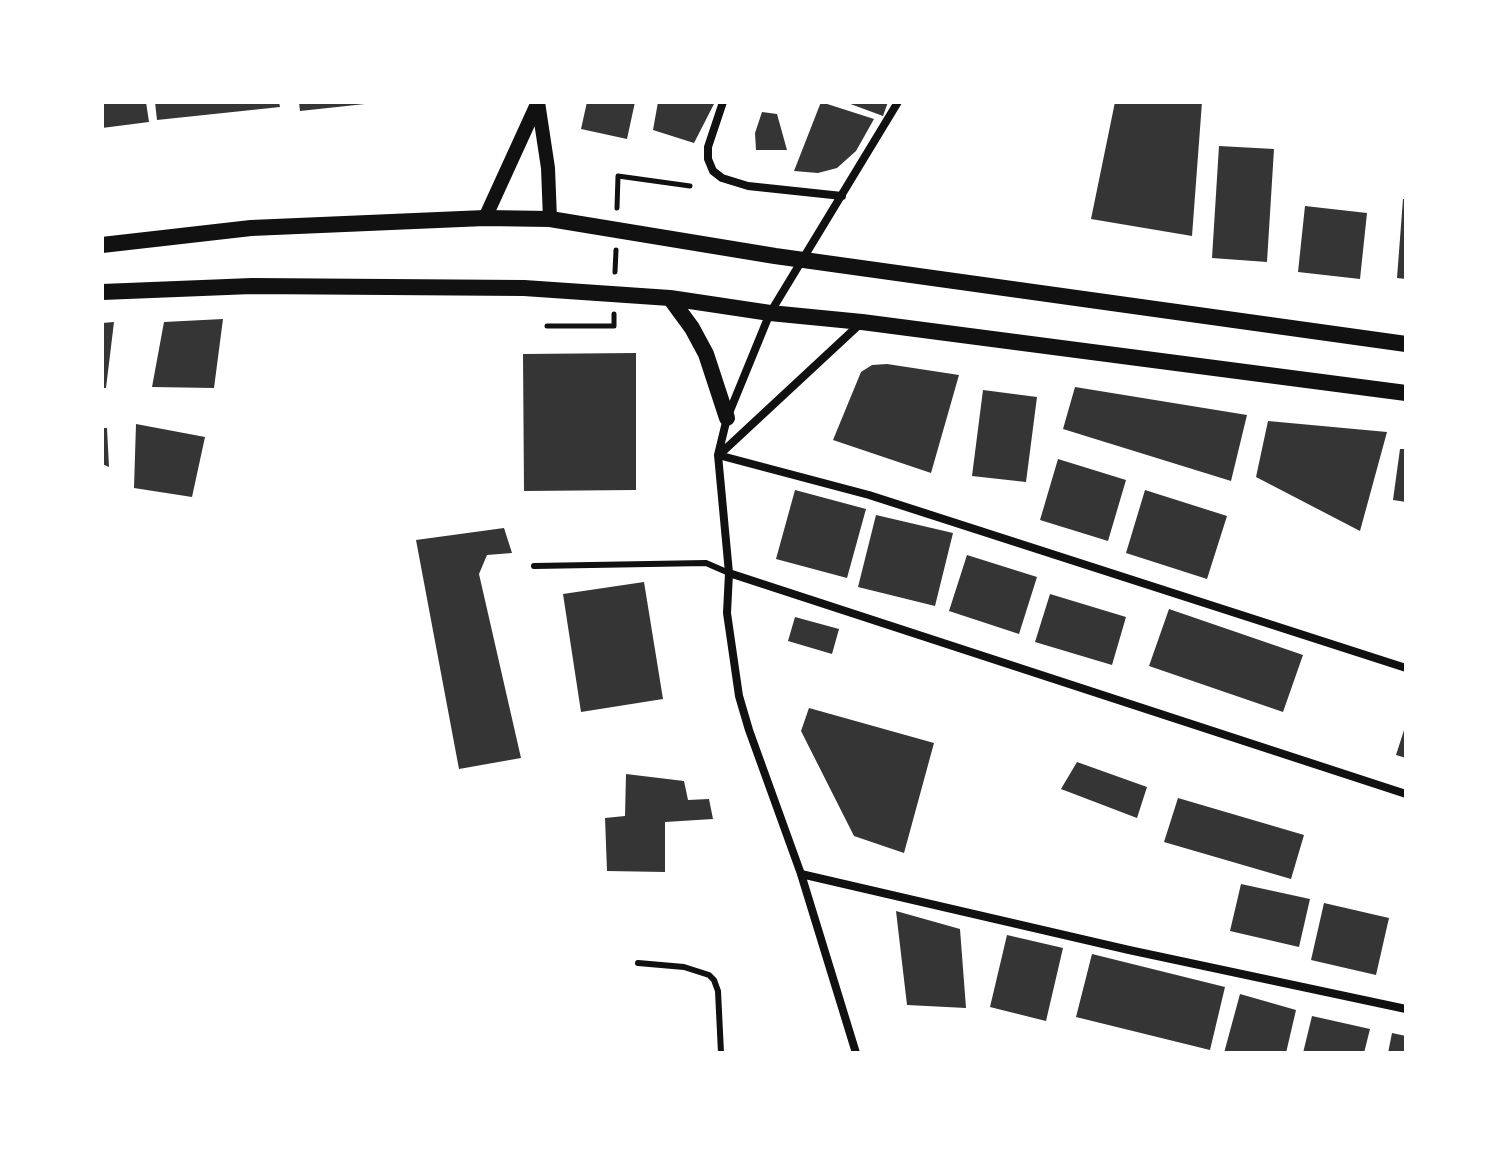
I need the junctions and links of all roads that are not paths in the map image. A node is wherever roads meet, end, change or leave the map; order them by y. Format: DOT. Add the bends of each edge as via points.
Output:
graph roads {
  1 [pos="538,102"];
  2 [pos="723,102"];
  3 [pos="898,102"];
  4 [pos="842,196"];
  5 [pos="485,218"];
  6 [pos="550,219"];
  7 [pos="102,245"];
  8 [pos="802,259"];
  9 [pos="102,292"];
  10 [pos="670,298"];
  11 [pos="770,313"];
  12 [pos="862,322"];
  13 [pos="1406,344"];
  14 [pos="1406,393"];
  15 [pos="727,418"];
  16 [pos="718,455"];
  17 [pos="534,566"];
  18 [pos="729,573"];
  19 [pos="1406,668"];
  20 [pos="1406,794"];
  21 [pos="801,874"];
  22 [pos="638,963"];
  23 [pos="1406,1009"];
  24 [pos="721,1053"];
  25 [pos="856,1053"];
  1 -- 5 [label="street"];
  1 -- 6 [label="street"];
  2 -- 4 [label="street" via="708,147 713,171 748,186"];
  3 -- 4 [label="street"];
  4 -- 8 [label="street"];
  5 -- 6 [label="main road"];
  5 -- 7 [label="main road" via="251,228"];
  6 -- 8 [label="main road"];
  8 -- 11 [label="street"];
  8 -- 13 [label="main road"];
  9 -- 10 [label="main road" via="252,286 492,288"];
  10 -- 11 [label="main road"];
  10 -- 15 [label="main road" via="706,354"];
  11 -- 12 [label="main road"];
  11 -- 15 [label="street"];
  12 -- 14 [label="main road"];
  12 -- 16 [label="street"];
  15 -- 16 [label="street"];
  16 -- 18 [label="street"];
  16 -- 19 [label="street" via="869,495"];
  17 -- 18 [label="lane" via="706,563"];
  18 -- 20 [label="street"];
  18 -- 21 [label="street" via="727,613 739,696"];
  21 -- 23 [label="street"];
  21 -- 25 [label="street"];
  22 -- 24 [label="lane" via="684,967 714,980"];
}
